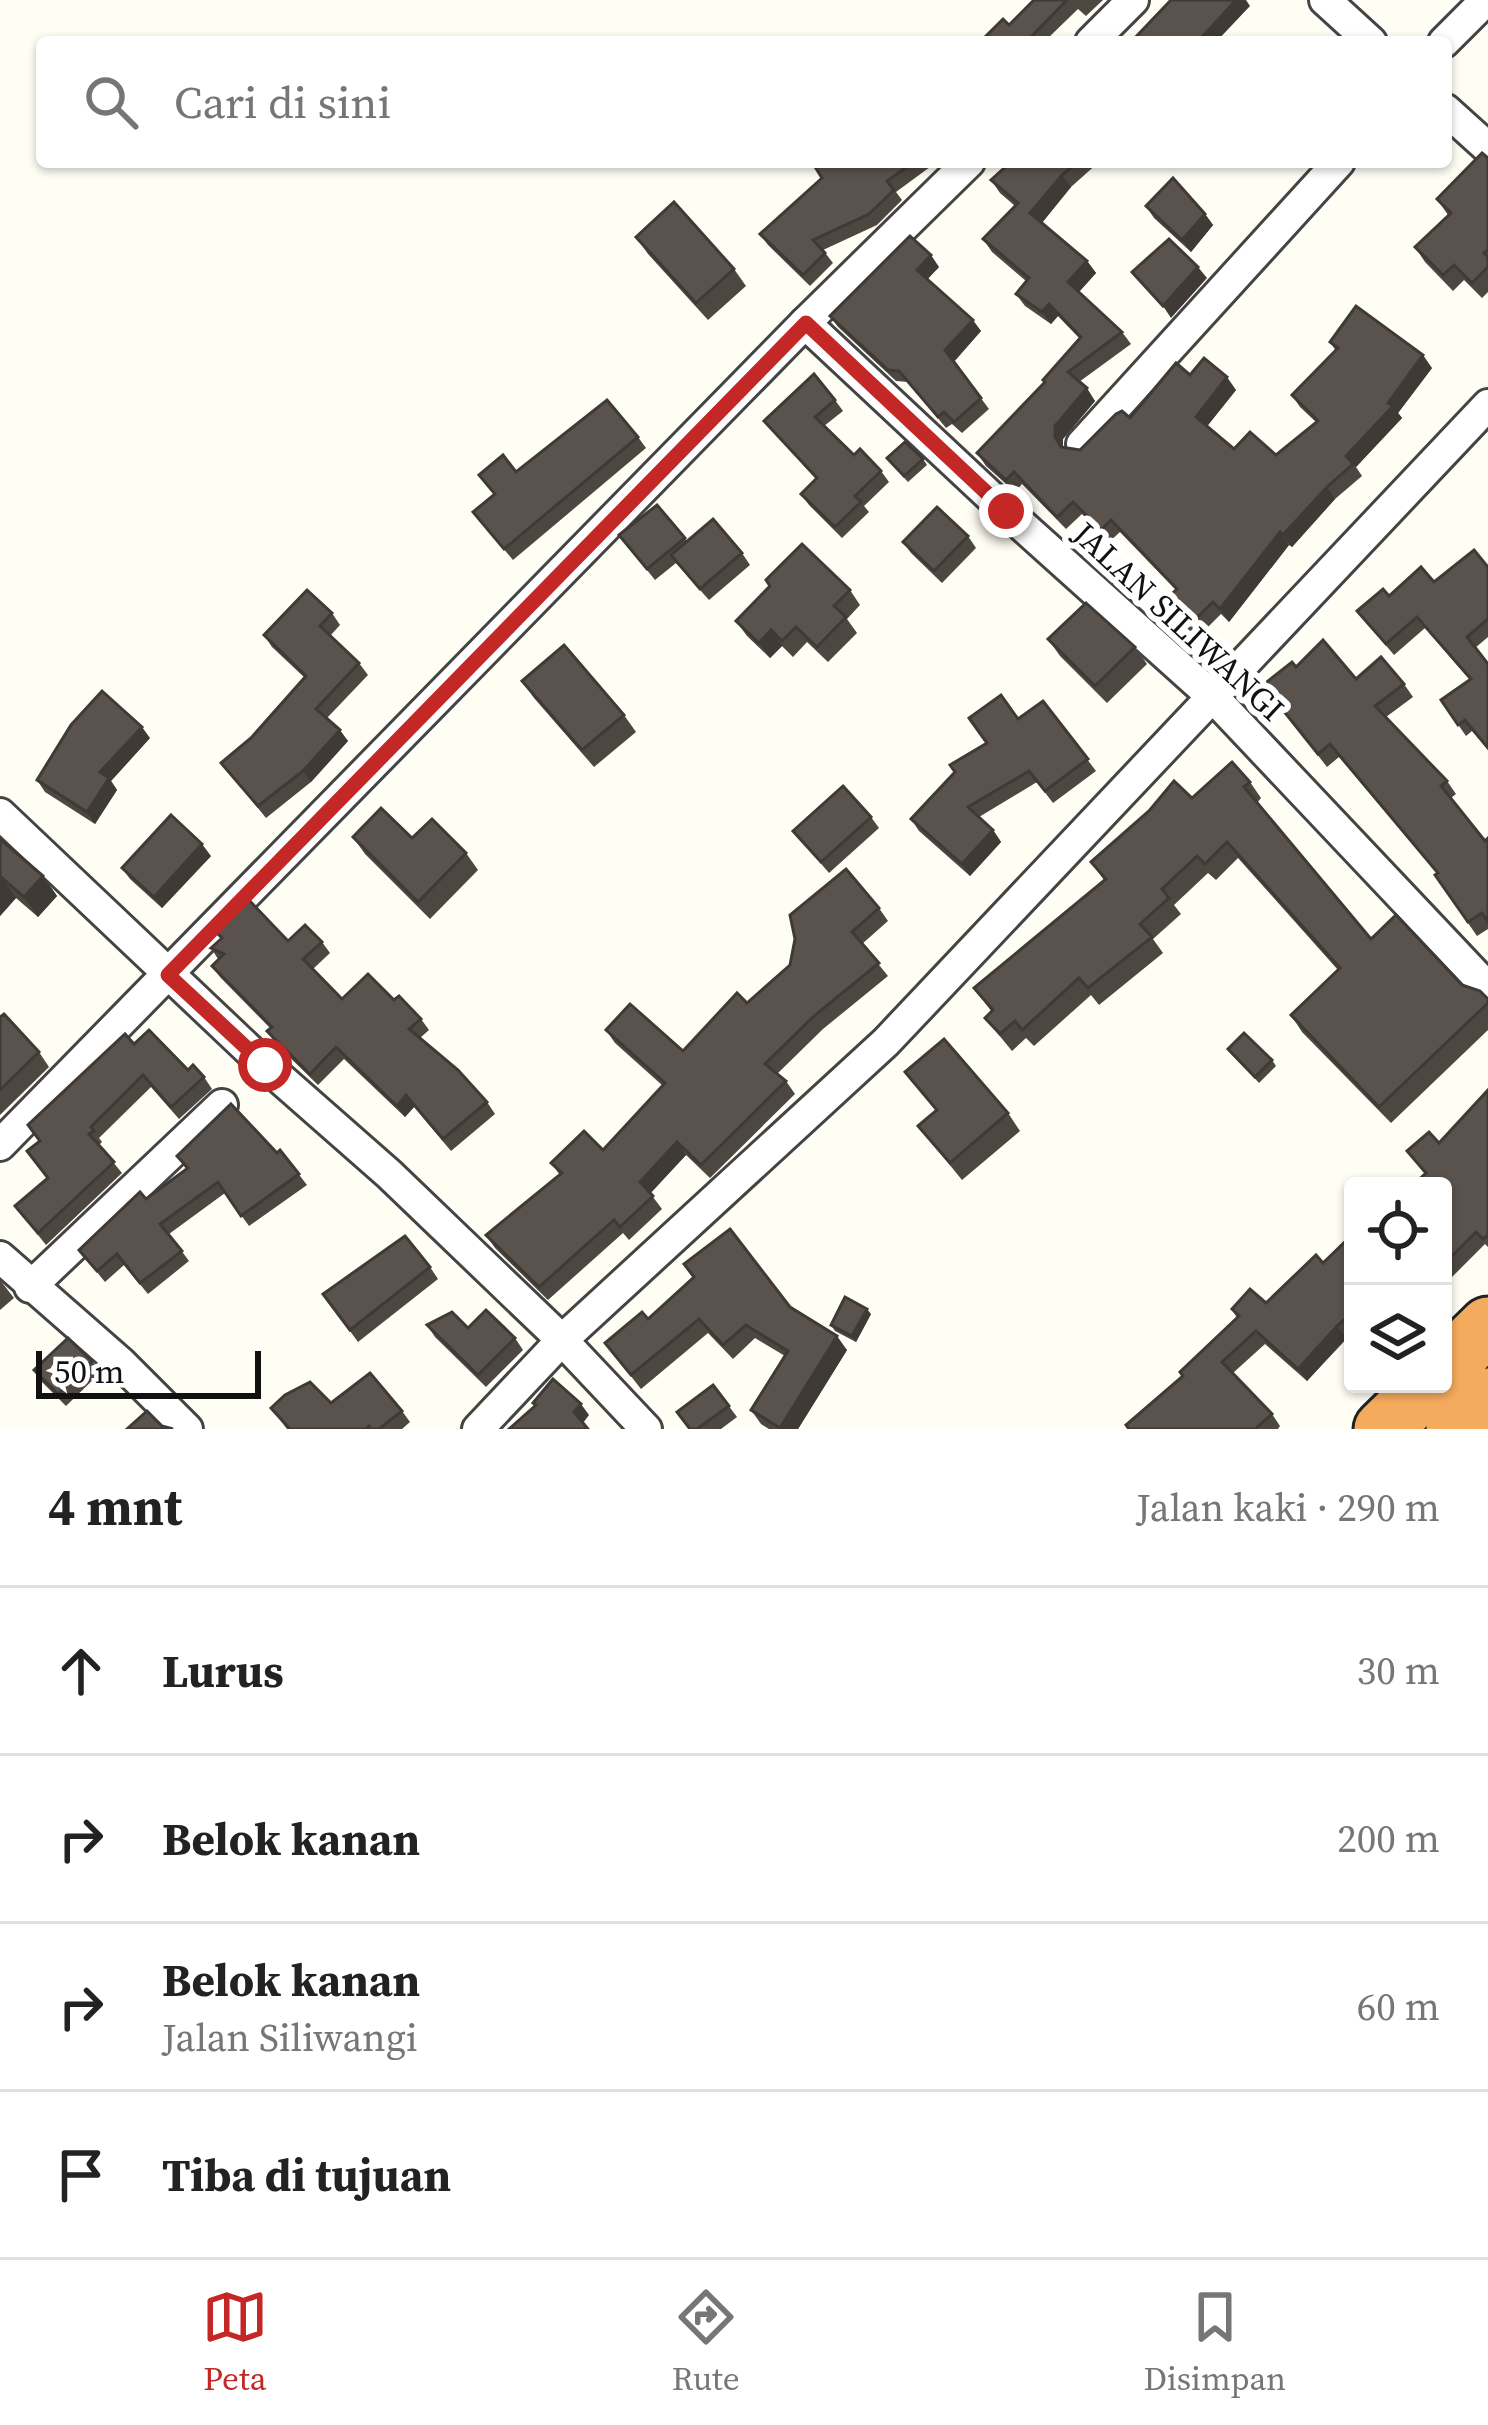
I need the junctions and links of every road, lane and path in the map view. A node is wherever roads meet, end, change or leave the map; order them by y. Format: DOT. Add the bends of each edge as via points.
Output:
graph roads {
  1 [pos="1133,0"];
  2 [pos="1325,0"];
  3 [pos="1486,0"];
  4 [pos="1097,36"];
  5 [pos="1364,36"];
  6 [pos="1450,36"];
  7 [pos="1452,115"];
  8 [pos="1488,148"];
  9 [pos="963,168"];
  10 [pos="1334,168"];
  11 [pos="806,323"];
  12 [pos="1488,405"];
  13 [pos="1082,444"];
  14 [pos="1214,697"];
  15 [pos="0,814"];
  16 [pos="168,975"];
  17 [pos="1488,988"];
  18 [pos="222,1105"];
  19 [pos="0,1145"];
  20 [pos="0,1258"];
  21 [pos="30,1287"];
  22 [pos="1488,1325"];
  23 [pos="562,1340"];
  24 [pos="1452,1361"];
  25 [pos="1420,1393"];
  26 [pos="1488,1397"];
  27 [pos="187,1429"];
  28 [pos="478,1429"];
  29 [pos="646,1429"];
  30 [pos="1383,1429"];
  31 [pos="1455,1429"];
  1 -- 4 [label="street"];
  2 -- 5 [label="street"];
  3 -- 6 [label="street"];
  7 -- 8 [label="street"];
  9 -- 11 [label="street"];
  10 -- 13 [label="street"];
  11 -- 14 [label="street, JALAN SILIWANGI"];
  11 -- 16 [label="street"];
  12 -- 14 [label="street"];
  14 -- 17 [label="street, JALAN SILIWANGI"];
  14 -- 23 [label="street" via="886,1042"];
  15 -- 16 [label="street"];
  16 -- 19 [label="street"];
  16 -- 23 [label="street"];
  18 -- 21 [label="street"];
  20 -- 21 [label="street"];
  21 -- 27 [label="street"];
  22 -- 24 [label="highway"];
  23 -- 28 [label="street"];
  23 -- 29 [label="street"];
  25 -- 30 [label="highway"];
  26 -- 31 [label="highway"];
}
